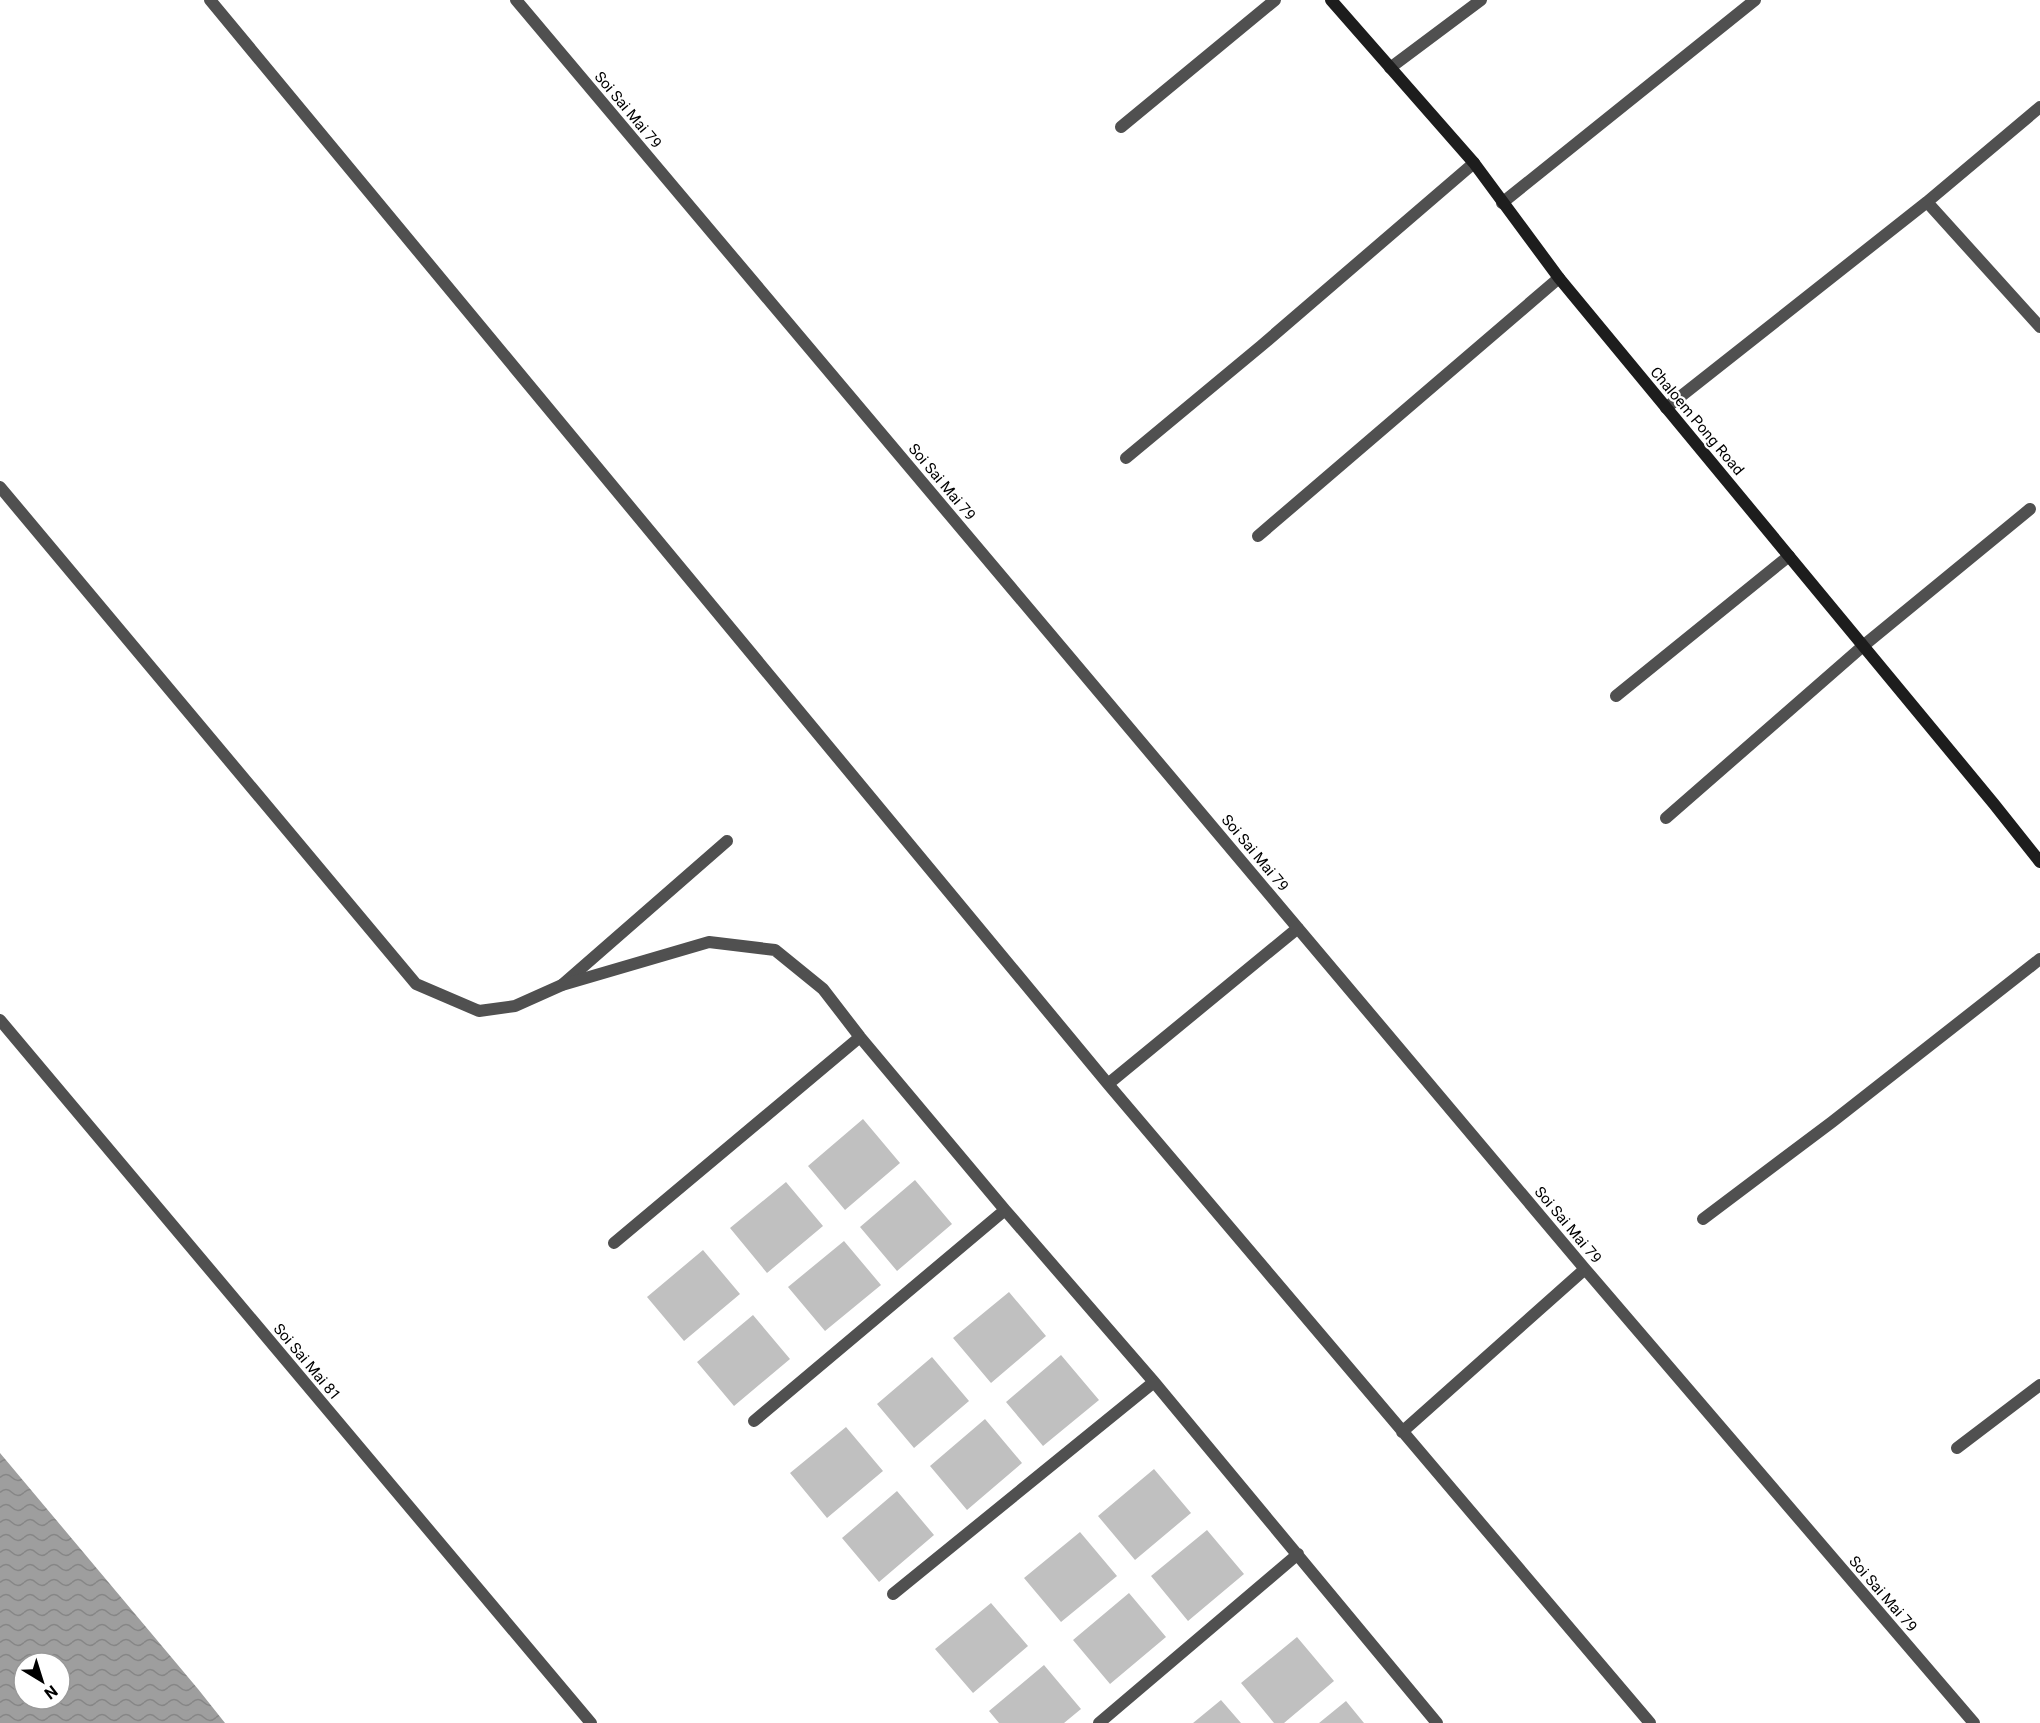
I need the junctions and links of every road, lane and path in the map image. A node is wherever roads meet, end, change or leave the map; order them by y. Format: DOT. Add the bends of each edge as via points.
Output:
graph roads {
  1 [pos="210,0"];
  2 [pos="516,0"];
  3 [pos="1275,0"];
  4 [pos="1331,0"];
  5 [pos="1481,0"];
  6 [pos="1755,0"];
  7 [pos="1390,68"];
  8 [pos="2040,107"];
  9 [pos="1121,127"];
  10 [pos="1474,163"];
  11 [pos="1928,202"];
  12 [pos="1502,203"];
  13 [pos="1559,278"];
  14 [pos="2040,327"];
  15 [pos="1666,408"];
  16 [pos="1126,458"];
  17 [pos="0,487"];
  18 [pos="2030,508"];
  19 [pos="1258,536"];
  20 [pos="1789,556"];
  21 [pos="1863,646"];
  22 [pos="1616,696"];
  23 [pos="1666,818"];
  24 [pos="727,841"];
  25 [pos="2040,862"];
  26 [pos="1298,928"];
  27 [pos="2040,959"];
  28 [pos="562,985"];
  29 [pos="0,1020"];
  30 [pos="860,1037"];
  31 [pos="1108,1084"];
  32 [pos="1005,1210"];
  33 [pos="1703,1219"];
  34 [pos="614,1243"];
  35 [pos="1585,1269"];
  36 [pos="1154,1382"];
  37 [pos="2040,1385"];
  38 [pos="754,1421"];
  39 [pos="1402,1432"];
  40 [pos="1957,1448"];
  41 [pos="1298,1554"];
  42 [pos="893,1594"];
  43 [pos="591,1723"];
  44 [pos="1099,1723"];
  45 [pos="1437,1723"];
  46 [pos="1650,1723"];
  47 [pos="1974,1723"];
  1 -- 31 [label="street"];
  2 -- 26 [label="street, Soi Sai Mai 79"];
  3 -- 9 [label="street"];
  4 -- 7 [label="main road, Chaloem Pong Road"];
  5 -- 7 [label="street"];
  6 -- 12 [label="street"];
  7 -- 10 [label="main road, Chaloem Pong Road"];
  8 -- 11 [label="street"];
  10 -- 12 [label="main road, Chaloem Pong Road"];
  10 -- 16 [label="street"];
  11 -- 14 [label="street"];
  11 -- 15 [label="street"];
  12 -- 13 [label="main road, Chaloem Pong Road"];
  13 -- 15 [label="main road, Chaloem Pong Road"];
  13 -- 19 [label="street"];
  15 -- 20 [label="main road, Chaloem Pong Road"];
  17 -- 28 [label="street" via="416,984 479,1011 515,1006"];
  18 -- 21 [label="street"];
  20 -- 21 [label="main road, Chaloem Pong Road"];
  20 -- 22 [label="street"];
  21 -- 23 [label="street"];
  21 -- 25 [label="main road, Chaloem Pong Road"];
  24 -- 28 [label="street"];
  26 -- 31 [label="street"];
  26 -- 35 [label="street, Soi Sai Mai 79"];
  27 -- 33 [label="street"];
  28 -- 30 [label="street" via="709,942 775,950 823,989"];
  29 -- 43 [label="street, Soi Sai Mai 81"];
  30 -- 32 [label="street"];
  30 -- 34 [label="street"];
  31 -- 39 [label="street"];
  32 -- 36 [label="street"];
  32 -- 38 [label="street"];
  35 -- 39 [label="street"];
  35 -- 47 [label="street, Soi Sai Mai 79"];
  36 -- 41 [label="street"];
  36 -- 42 [label="street"];
  37 -- 40 [label="street"];
  39 -- 46 [label="street"];
  41 -- 44 [label="street"];
  41 -- 45 [label="street"];
}
